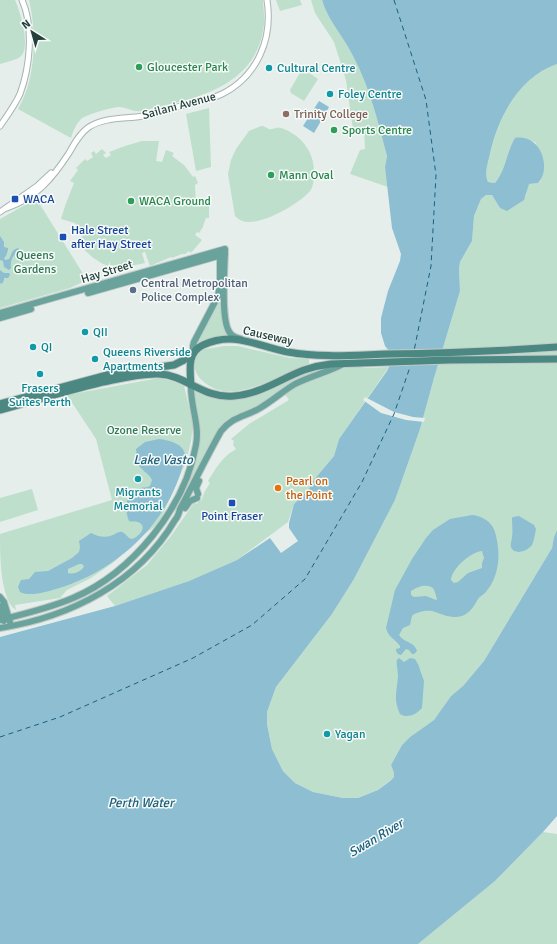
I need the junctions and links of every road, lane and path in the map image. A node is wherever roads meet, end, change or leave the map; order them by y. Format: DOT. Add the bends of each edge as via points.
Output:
graph roads {
  1 [pos="22,0"];
  2 [pos="267,0"];
  3 [pos="0,126"];
  4 [pos="0,212"];
  5 [pos="222,253"];
  6 [pos="0,313"];
  7 [pos="0,318"];
  8 [pos="244,340"];
  9 [pos="557,348"];
  10 [pos="193,354"];
  11 [pos="450,356"];
  12 [pos="557,359"];
  13 [pos="345,364"];
  14 [pos="191,385"];
  15 [pos="0,404"];
  16 [pos="0,410"];
  17 [pos="209,454"];
  18 [pos="177,518"];
  19 [pos="1,602"];
  20 [pos="25,614"];
  21 [pos="4,619"];
  22 [pos="6,627"];
  1 -- 3 [label="street" via="29,24 25,74 19,95"];
  2 -- 4 [label="street, Sailani Avenue" via="269,20 266,43 253,68 239,83 212,98 149,115 93,125 78,138 61,165"];
  5 -- 6 [label="main road, Hay Street"];
  5 -- 7 [label="main road, Hay Street"];
  5 -- 8 [label="main road" via="225,321 230,333"];
  5 -- 10 [label="main road" via="218,296 194,342"];
  8 -- 10 [label="highway, Causeway" via="213,341 200,347"];
  8 -- 11 [label="highway, Causeway" via="282,351 305,354"];
  9 -- 11 [label="highway, Causeway"];
  10 -- 14 [label="highway"];
  10 -- 15 [label="highway, Causeway" via="174,365 111,374"];
  11 -- 12 [label="highway, Causeway"];
  11 -- 13 [label="highway, Causeway"];
  13 -- 14 [label="highway, Causeway" via="303,370 246,395 216,395"];
  13 -- 17 [label="main road" via="305,379 260,409 232,420 221,430"];
  14 -- 16 [label="highway, Causeway" via="160,374 139,375 71,390"];
  14 -- 20 [label="main road" via="198,433 196,445 186,480 158,529 138,553 107,579 73,598"];
  17 -- 18 [label="main road"];
  17 -- 18 [label="main road" via="209,461 197,485 197,496"];
  18 -- 22 [label="main road" via="140,564 114,585 67,610"];
  19 -- 20 [label="main road" via="12,611"];
  19 -- 21 [label="main road"];
  20 -- 21 [label="main road"];
  21 -- 22 [label="main road"];
}
